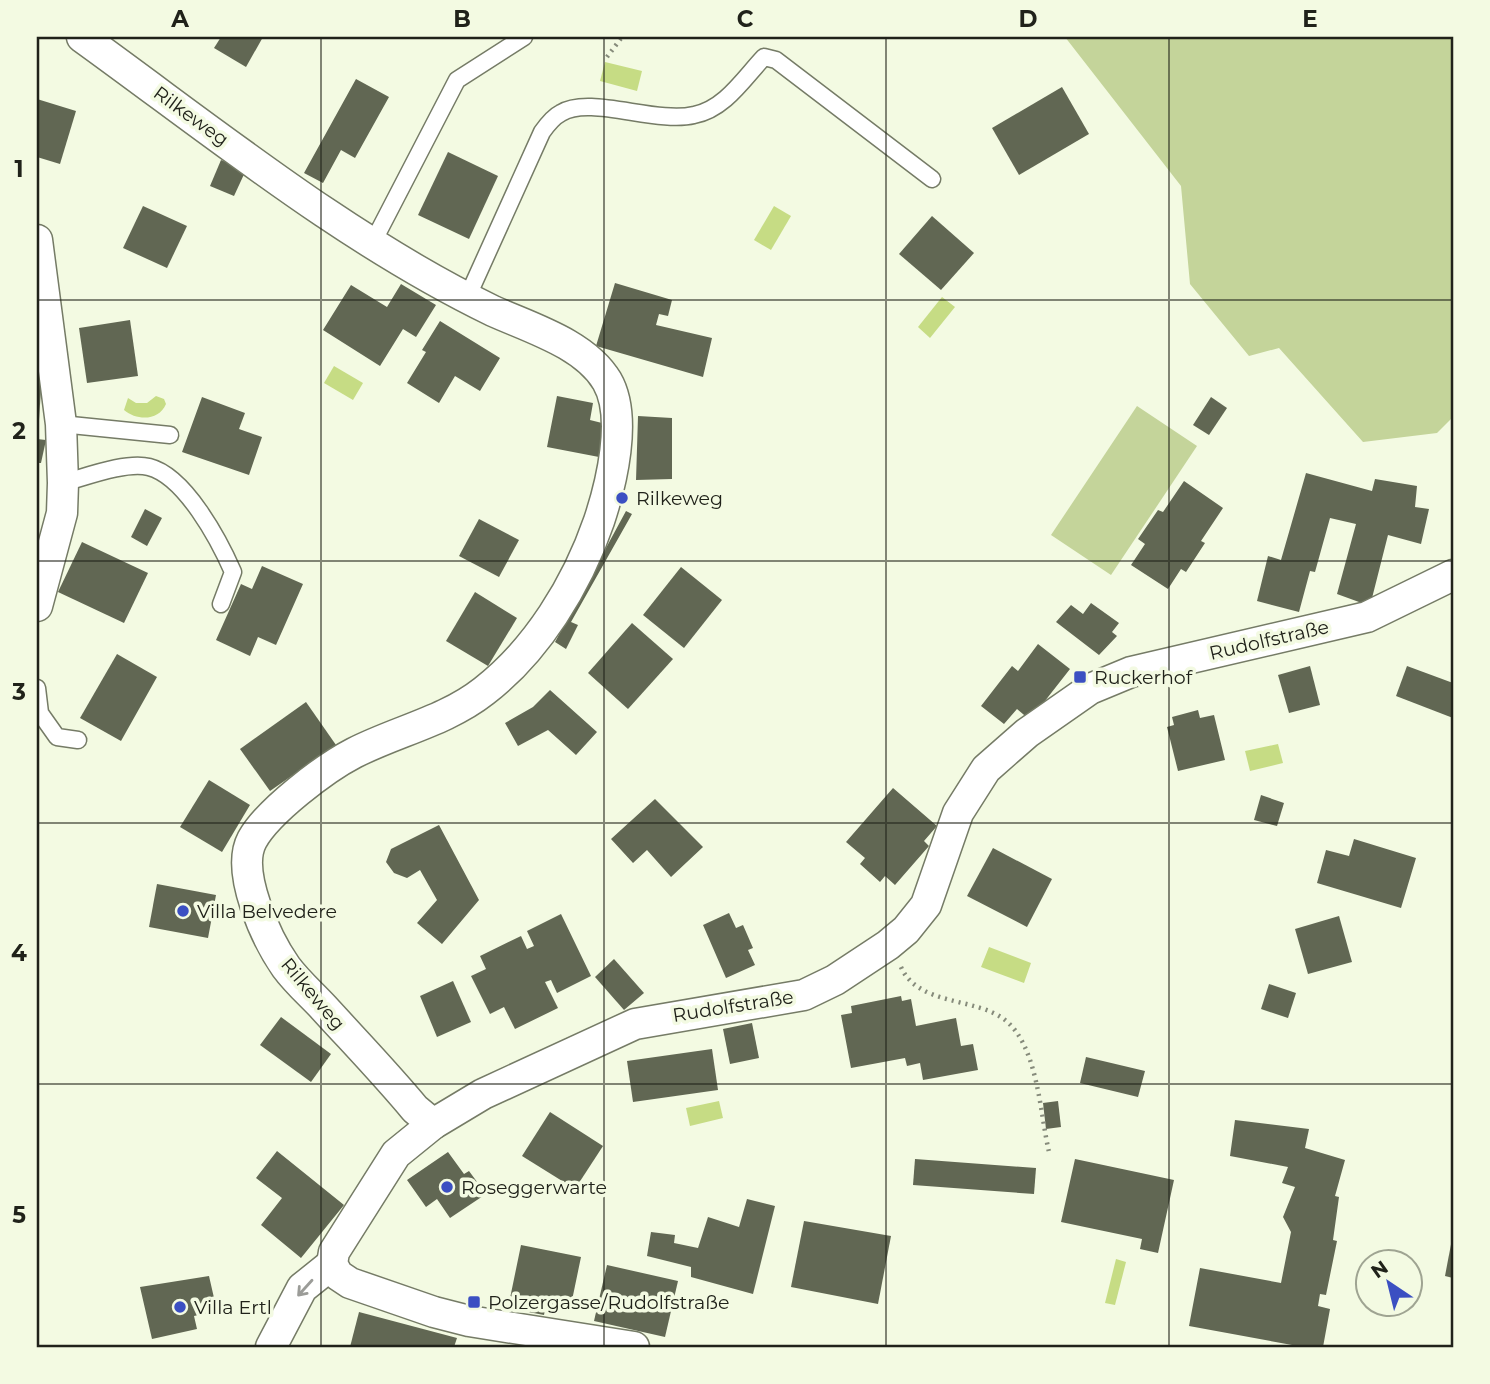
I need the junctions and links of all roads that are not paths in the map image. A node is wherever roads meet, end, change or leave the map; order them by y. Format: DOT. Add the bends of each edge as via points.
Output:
graph roads {
  1 [pos="82,37"];
  2 [pos="524,37"];
  3 [pos="932,179"];
  4 [pos="37,240"];
  5 [pos="371,246"];
  6 [pos="467,298"];
  7 [pos="61,424"];
  8 [pos="170,435"];
  9 [pos="63,483"];
  10 [pos="1453,575"];
  11 [pos="221,604"];
  12 [pos="37,606"];
  13 [pos="37,688"];
  14 [pos="78,740"];
  15 [pos="433,1124"];
  16 [pos="332,1264"];
  17 [pos="520,1338"];
  18 [pos="271,1347"];
  19 [pos="635,1347"];
  1 -- 5 [label="street, Rilkeweg"];
  2 -- 5 [label="lane" via="457,80"];
  3 -- 6 [label="lane" via="776,60 764,57 721,102 696,115 658,118 587,106 561,112 542,132"];
  4 -- 7 [label="street"];
  5 -- 6 [label="street, Rilkeweg"];
  6 -- 15 [label="street, Rilkeweg" via="583,354 608,383 617,424 614,477 596,530 539,637 484,691 443,716 351,754 293,795 251,842 247,877 264,927 286,966"];
  7 -- 8 [label="lane"];
  7 -- 9 [label="street"];
  9 -- 11 [label="lane" via="113,470 149,467 173,480 209,524 233,572"];
  9 -- 12 [label="street" via="62,513"];
  10 -- 15 [label="street, Rudolfstraße" via="1367,617 1108,680 1070,701 986,769 958,813 926,905 906,930 863,964 804,995 635,1024 534,1068"];
  13 -- 14 [label="lane" via="40,713 57,737"];
  15 -- 16 [label="street, Rudolfstraße" via="396,1154 334,1252"];
  16 -- 17 [label="street" via="350,1283 381,1296"];
  16 -- 18 [label="street, one-way" via="302,1288"];
  17 -- 19 [label="street"];
}
